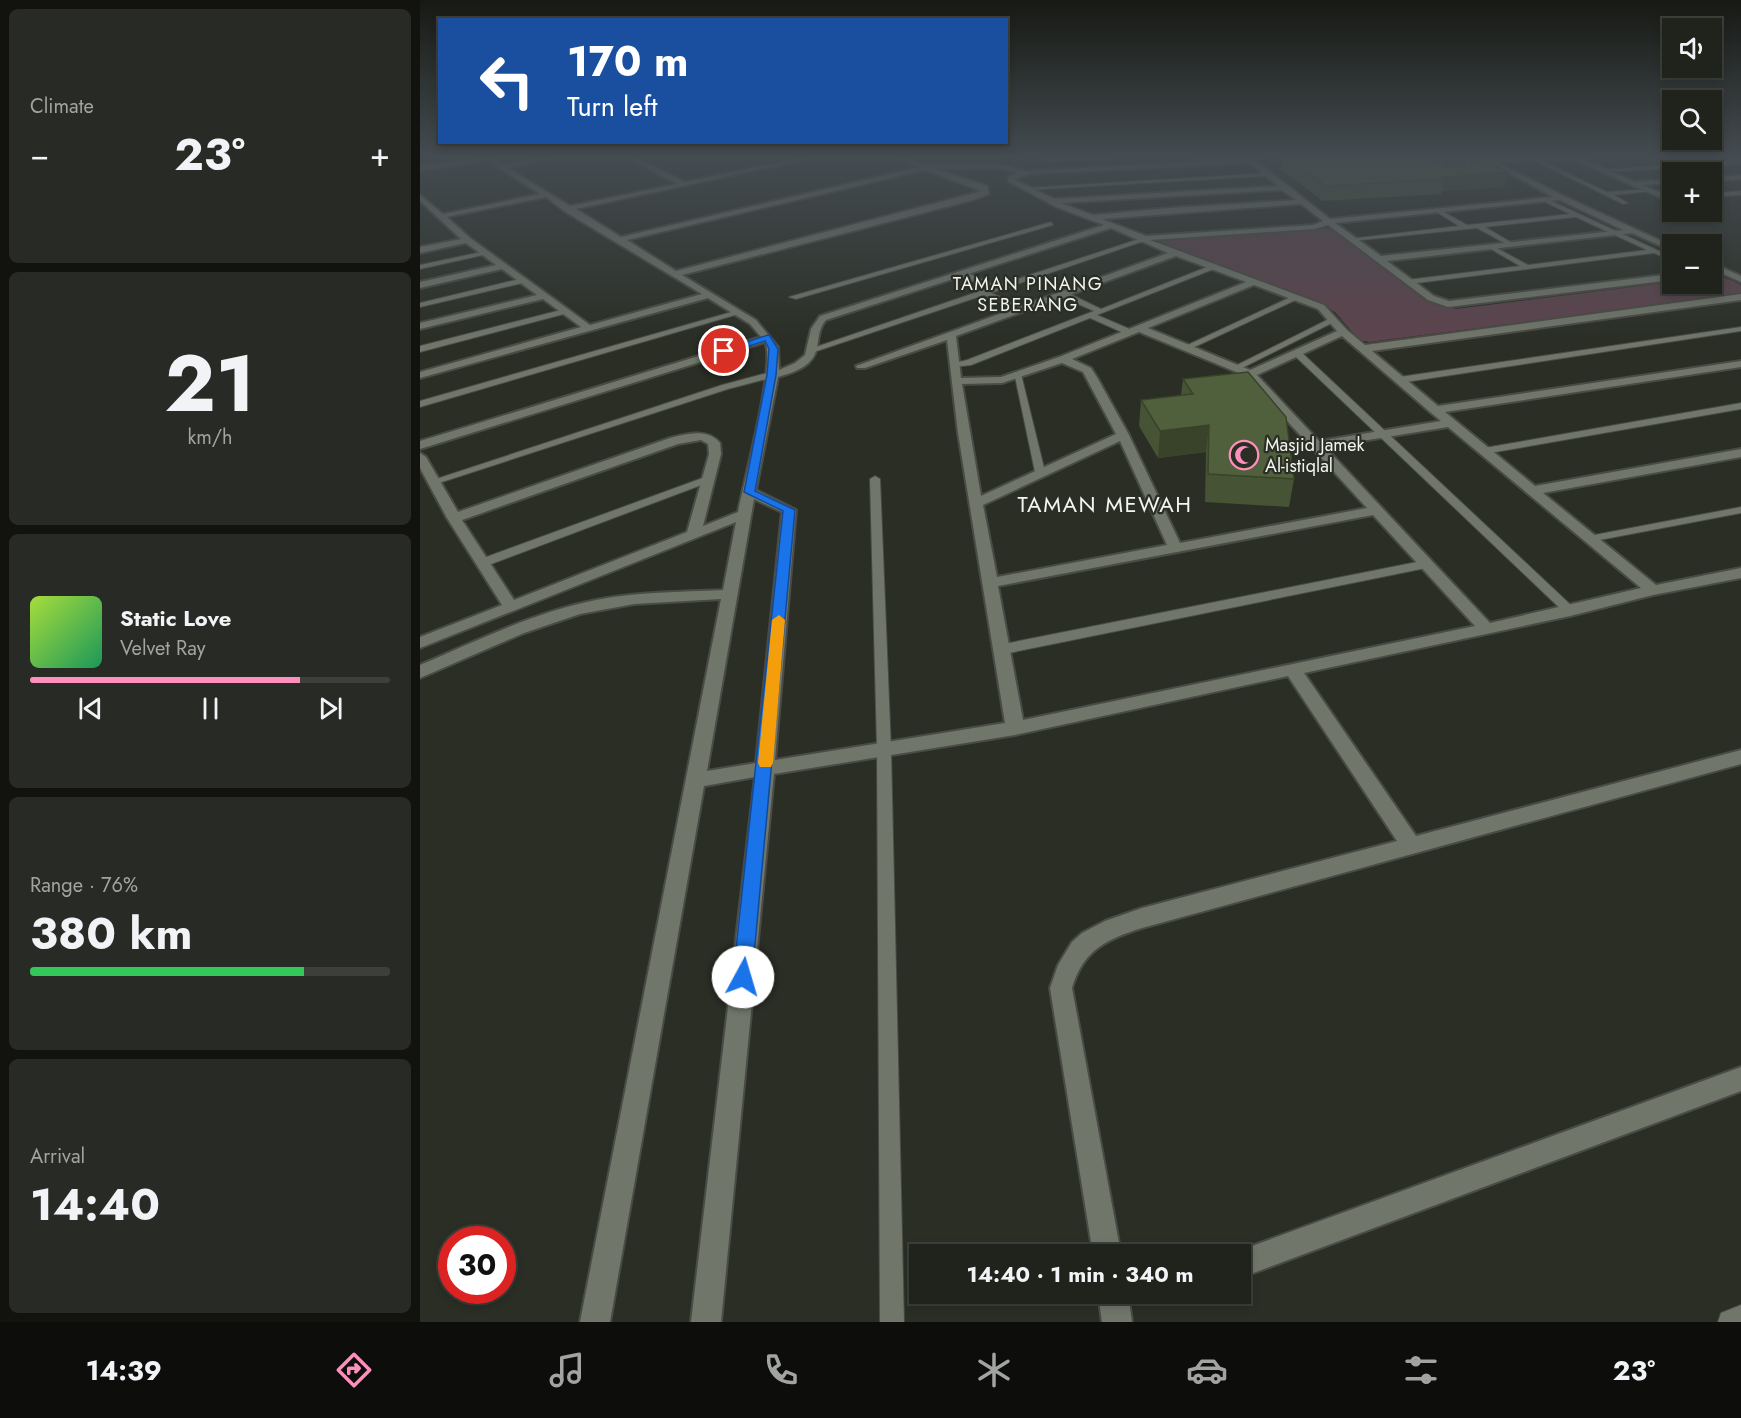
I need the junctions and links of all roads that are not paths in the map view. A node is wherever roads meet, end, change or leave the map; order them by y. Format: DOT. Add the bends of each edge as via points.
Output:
graph roads {
  1 [pos="445,218"];
  2 [pos="581,218"];
  3 [pos="713,218"];
  4 [pos="894,218"];
  5 [pos="1094,218"];
  6 [pos="1325,218"];
  7 [pos="1362,218"];
  8 [pos="1451,218"];
  9 [pos="1550,218"];
  10 [pos="1583,218"];
  11 [pos="1603,218"];
  12 [pos="1330,221"];
  13 [pos="1051,224"];
  14 [pos="1112,225"];
  15 [pos="1477,225"];
  16 [pos="1466,226"];
  17 [pos="1632,231"];
  18 [pos="1613,232"];
  19 [pos="1143,239"];
  20 [pos="1352,239"];
  21 [pos="467,240"];
  22 [pos="618,240"];
  23 [pos="1662,244"];
  24 [pos="1512,245"];
  25 [pos="1491,247"];
  26 [pos="420,250"];
  27 [pos="1655,251"];
  28 [pos="486,253"];
  29 [pos="1175,253"];
  30 [pos="1662,255"];
  31 [pos="939,257"];
  32 [pos="1379,259"];
  33 [pos="949,262"];
  34 [pos="505,266"];
  35 [pos="420,267"];
  36 [pos="1215,267"];
  37 [pos="1527,267"];
  38 [pos="964,271"];
  39 [pos="1722,273"];
  40 [pos="674,274"];
  41 [pos="1662,278"];
  42 [pos="1741,279"];
  43 [pos="524,280"];
  44 [pos="1254,282"];
  45 [pos="1409,282"];
  46 [pos="420,285"];
  47 [pos="997,289"];
  48 [pos="986,293"];
  49 [pos="1065,294"];
  50 [pos="709,295"];
  51 [pos="545,296"];
  52 [pos="793,297"];
  53 [pos="1741,297"];
  54 [pos="1296,298"];
  55 [pos="420,305"];
  56 [pos="1023,309"];
  57 [pos="565,311"];
  58 [pos="1102,312"];
  59 [pos="738,313"];
  60 [pos="1092,316"];
  61 [pos="1335,320"];
  62 [pos="420,326"];
  63 [pos="588,328"];
  64 [pos="1741,329"];
  65 [pos="1134,330"];
  66 [pos="1343,332"];
  67 [pos="951,334"];
  68 [pos="768,338"];
  69 [pos="1185,348"];
  70 [pos="420,349"];
  71 [pos="1362,349"];
  72 [pos="811,350"];
  73 [pos="1298,354"];
  74 [pos="1063,359"];
  75 [pos="954,364"];
  76 [pos="1741,364"];
  77 [pos="861,366"];
  78 [pos="1234,368"];
  79 [pos="1017,374"];
  80 [pos="1250,374"];
  81 [pos="420,375"];
  82 [pos="771,375"];
  83 [pos="1399,380"];
  84 [pos="956,381"];
  85 [pos="420,404"];
  86 [pos="1741,406"];
  87 [pos="1434,410"];
  88 [pos="1451,423"];
  89 [pos="1381,434"];
  90 [pos="1123,435"];
  91 [pos="420,445"];
  92 [pos="1315,445"];
  93 [pos="1484,451"];
  94 [pos="1741,453"];
  95 [pos="420,457"];
  96 [pos="1040,472"];
  97 [pos="708,479"];
  98 [pos="875,479"];
  99 [pos="435,481"];
  100 [pos="1532,491"];
  101 [pos="749,492"];
  102 [pos="976,502"];
  103 [pos="1376,510"];
  104 [pos="1741,510"];
  105 [pos="742,515"];
  106 [pos="454,518"];
  107 [pos="694,533"];
  108 [pos="1590,539"];
  109 [pos="1175,548"];
  110 [pos="482,563"];
  111 [pos="1427,564"];
  112 [pos="1741,573"];
  113 [pos="992,583"];
  114 [pos="1653,590"];
  115 [pos="730,594"];
  116 [pos="511,607"];
  117 [pos="1570,611"];
  118 [pos="1487,629"];
  119 [pos="420,644"];
  120 [pos="1004,649"];
  121 [pos="1293,670"];
  122 [pos="421,673"];
  123 [pos="1015,728"];
  124 [pos="884,749"];
  125 [pos="1741,757"];
  126 [pos="765,770"];
  127 [pos="694,780"];
  128 [pos="1412,846"];
  129 [pos="1741,1079"];
  130 [pos="1105,1244"];
  131 [pos="1251,1260"];
  132 [pos="1115,1304"];
  133 [pos="1741,1317"];
  134 [pos="595,1322"];
  135 [pos="706,1322"];
  136 [pos="892,1322"];
  137 [pos="1117,1322"];
  138 [pos="1730,1322"];
  1 -- 21 [label="street"];
  2 -- 22 [label="street"];
  3 -- 22 [label="street"];
  4 -- 40 [label="street"];
  5 -- 14 [label="street"];
  6 -- 12 [label="street"];
  7 -- 12 [label="street"];
  8 -- 16 [label="lane"];
  9 -- 15 [label="lane"];
  10 -- 18 [label="lane"];
  11 -- 17 [label="street"];
  12 -- 19 [label="street" via="1314,227"];
  12 -- 20 [label="street"];
  13 -- 31 [label="lane"];
  14 -- 19 [label="street"];
  14 -- 38 [label="street"];
  15 -- 16 [label="lane"];
  15 -- 24 [label="lane"];
  16 -- 20 [label="lane"];
  17 -- 18 [label="street"];
  17 -- 23 [label="street"];
  18 -- 24 [label="street"];
  18 -- 27 [label="lane"];
  19 -- 29 [label="street"];
  19 -- 47 [label="lane"];
  20 -- 32 [label="street"];
  21 -- 26 [label="street"];
  21 -- 28 [label="street"];
  22 -- 40 [label="street"];
  24 -- 25 [label="street"];
  25 -- 32 [label="street"];
  25 -- 37 [label="lane"];
  27 -- 30 [label="lane"];
  27 -- 37 [label="lane"];
  28 -- 34 [label="street"];
  28 -- 35 [label="lane"];
  29 -- 36 [label="street"];
  29 -- 49 [label="street"];
  31 -- 33 [label="lane"];
  31 -- 52 [label="lane"];
  32 -- 45 [label="street"];
  34 -- 43 [label="street"];
  34 -- 46 [label="street"];
  36 -- 44 [label="street"];
  36 -- 58 [label="lane"];
  37 -- 45 [label="lane"];
  38 -- 47 [label="lane"];
  38 -- 72 [label="street" via="824,318 814,330"];
  39 -- 42 [label="street"];
  40 -- 50 [label="street"];
  41 -- 45 [label="street" via="1457,304 1438,302"];
  43 -- 51 [label="street"];
  43 -- 55 [label="lane"];
  44 -- 54 [label="street"];
  44 -- 65 [label="street"];
  47 -- 48 [label="lane"];
  48 -- 56 [label="lane"];
  48 -- 72 [label="lane"];
  49 -- 56 [label="street"];
  49 -- 58 [label="lane"];
  50 -- 59 [label="street"];
  50 -- 63 [label="street"];
  51 -- 57 [label="street"];
  51 -- 62 [label="street"];
  53 -- 71 [label="street"];
  54 -- 61 [label="street" via="1321,307"];
  54 -- 69 [label="lane"];
  56 -- 67 [label="street"];
  57 -- 63 [label="street"];
  57 -- 70 [label="lane"];
  58 -- 60 [label="lane"];
  59 -- 68 [label="street"];
  59 -- 85 [label="lane"];
  60 -- 65 [label="lane"];
  60 -- 75 [label="lane" via="968,363"];
  61 -- 66 [label="street"];
  61 -- 78 [label="lane"];
  63 -- 81 [label="street"];
  64 -- 83 [label="lane"];
  65 -- 69 [label="street"];
  65 -- 74 [label="street"];
  66 -- 71 [label="street"];
  66 -- 73 [label="street"];
  67 -- 75 [label="street"];
  67 -- 77 [label="street"];
  68 -- 82 [label="street" via="774,349"];
  68 -- 91 [label="street"];
  69 -- 78 [label="street"];
  71 -- 83 [label="street"];
  72 -- 82 [label="street" via="807,360"];
  73 -- 80 [label="street"];
  73 -- 89 [label="lane"];
  74 -- 79 [label="street"];
  74 -- 90 [label="street" via="1087,370"];
  75 -- 84 [label="street"];
  76 -- 87 [label="street"];
  78 -- 80 [label="street"];
  79 -- 84 [label="street" via="993,381"];
  79 -- 96 [label="lane"];
  80 -- 92 [label="street"];
  82 -- 99 [label="lane"];
  82 -- 101 [label="street"];
  83 -- 87 [label="street"];
  84 -- 102 [label="street"];
  86 -- 93 [label="lane"];
  87 -- 88 [label="street"];
  88 -- 89 [label="street"];
  88 -- 93 [label="street"];
  89 -- 92 [label="street"];
  89 -- 117 [label="lane"];
  90 -- 96 [label="street"];
  90 -- 109 [label="street"];
  92 -- 103 [label="street"];
  93 -- 100 [label="street"];
  94 -- 100 [label="street"];
  95 -- 99 [label="street"];
  96 -- 102 [label="street"];
  97 -- 106 [label="street" via="714,443 710,438 690,437"];
  97 -- 107 [label="street"];
  97 -- 110 [label="lane"];
  98 -- 124 [label="lane"];
  99 -- 106 [label="street"];
  100 -- 108 [label="street"];
  101 -- 105 [label="street"];
  101 -- 126 [label="street" via="789,510"];
  102 -- 113 [label="street"];
  103 -- 109 [label="street"];
  103 -- 111 [label="street"];
  104 -- 108 [label="lane"];
  105 -- 107 [label="street"];
  105 -- 115 [label="street"];
  106 -- 110 [label="street"];
  107 -- 116 [label="street"];
  108 -- 114 [label="street"];
  109 -- 113 [label="street"];
  110 -- 116 [label="street"];
  111 -- 118 [label="street"];
  111 -- 120 [label="lane"];
  112 -- 114 [label="street"];
  113 -- 120 [label="street"];
  114 -- 117 [label="street"];
  115 -- 122 [label="street" via="580,608"];
  115 -- 127 [label="street"];
  116 -- 119 [label="street"];
  117 -- 118 [label="street"];
  118 -- 121 [label="street"];
  120 -- 123 [label="street"];
  121 -- 123 [label="street"];
  121 -- 128 [label="street"];
  123 -- 124 [label="street"];
  124 -- 126 [label="street"];
  124 -- 136 [label="lane"];
  125 -- 128 [label="street"];
  126 -- 127 [label="street"];
  126 -- 135 [label="street"];
  127 -- 134 [label="street"];
  128 -- 130 [label="street" via="1107,929 1083,945 1065,968 1060,988"];
  129 -- 131 [label="street"];
  132 -- 137 [label="street"];
  133 -- 138 [label="lane"];
}
